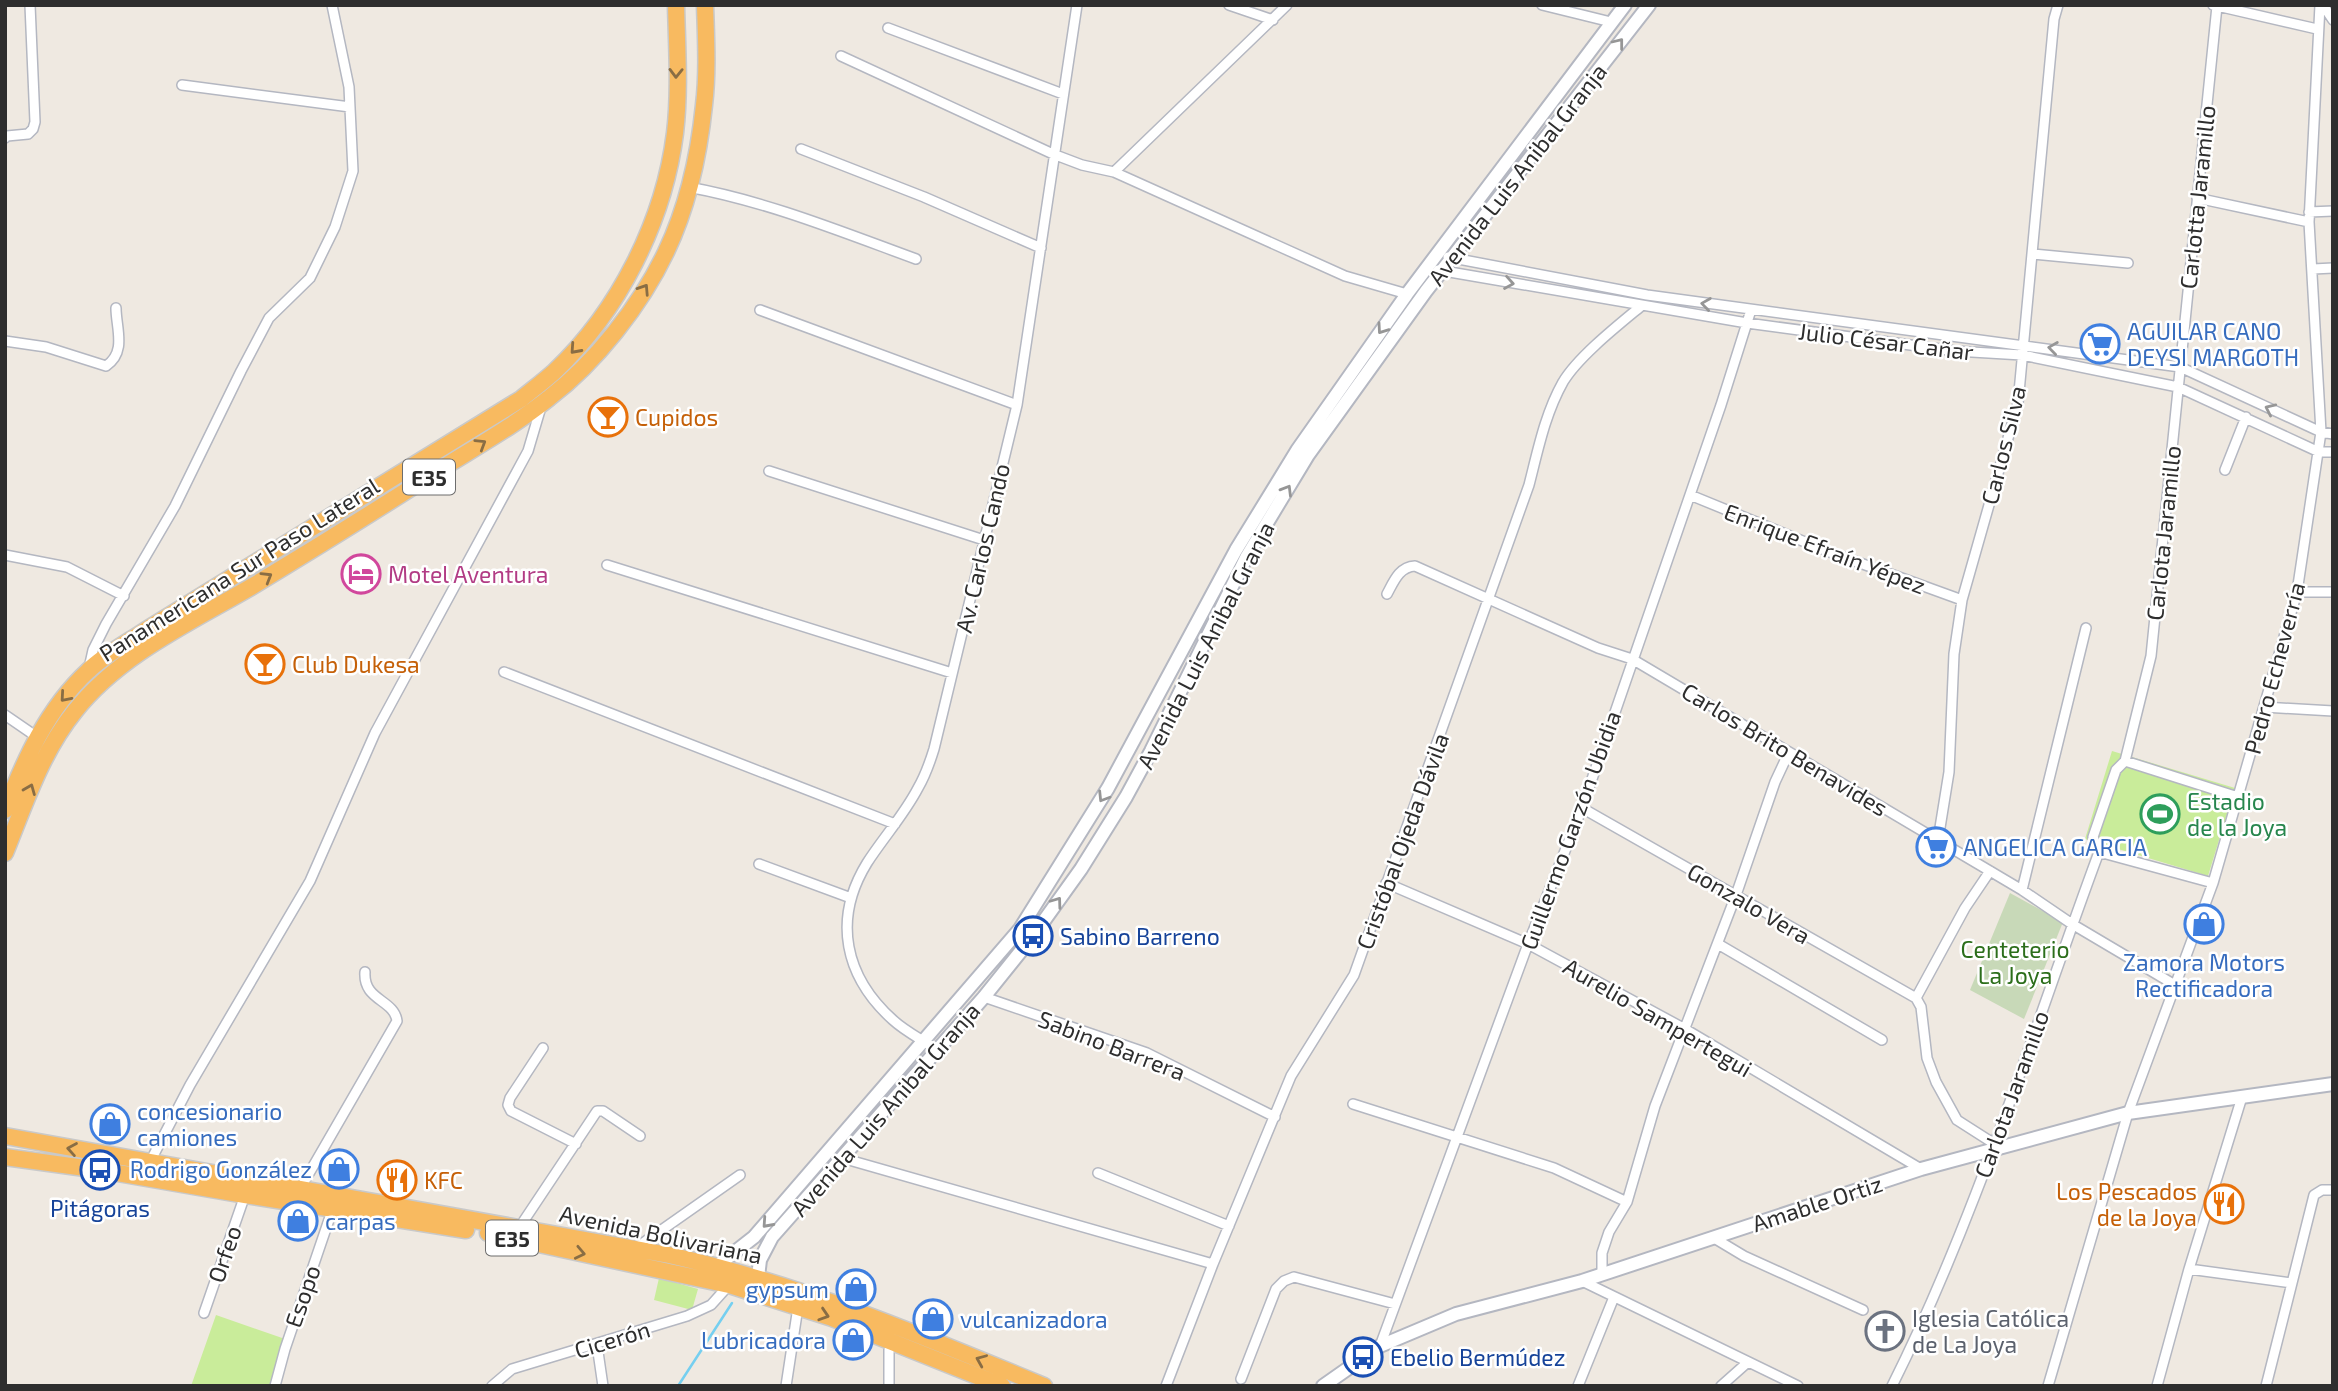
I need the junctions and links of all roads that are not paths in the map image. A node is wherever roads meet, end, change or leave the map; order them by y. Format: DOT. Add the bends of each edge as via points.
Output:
graph roads {
  1 [pos="30,5"];
  2 [pos="332,5"];
  3 [pos="676,5"];
  4 [pos="705,5"];
  5 [pos="1077,5"];
  6 [pos="1229,5"];
  7 [pos="1287,5"];
  8 [pos="1542,5"];
  9 [pos="1625,5"];
  10 [pos="1649,5"];
  11 [pos="2058,5"];
  12 [pos="2321,5"];
  13 [pos="2215,6"];
  14 [pos="1273,20"];
  15 [pos="2333,20"];
  16 [pos="1611,22"];
  17 [pos="888,28"];
  18 [pos="2317,29"];
  19 [pos="841,56"];
  20 [pos="181,85"];
  21 [pos="1063,94"];
  22 [pos="350,107"];
  23 [pos="5,138"];
  24 [pos="801,149"];
  25 [pos="1053,154"];
  26 [pos="1114,172"];
  27 [pos="688,187"];
  28 [pos="2197,198"];
  29 [pos="2333,211"];
  30 [pos="2309,212"];
  31 [pos="2309,222"];
  32 [pos="1041,248"];
  33 [pos="1437,254"];
  34 [pos="2033,254"];
  35 [pos="1451,258"];
  36 [pos="916,259"];
  37 [pos="2128,263"];
  38 [pos="1427,268"];
  39 [pos="2333,268"];
  40 [pos="2314,269"];
  41 [pos="1441,271"];
  42 [pos="1407,294"];
  43 [pos="1640,307"];
  44 [pos="116,308"];
  45 [pos="760,310"];
  46 [pos="1751,310"];
  47 [pos="1748,323"];
  48 [pos="5,341"];
  49 [pos="2024,344"];
  50 [pos="2022,355"];
  51 [pos="2180,367"];
  52 [pos="2178,387"];
  53 [pos="542,403"];
  54 [pos="1017,405"];
  55 [pos="2246,417"];
  56 [pos="2320,432"];
  57 [pos="2333,434"];
  58 [pos="2319,452"];
  59 [pos="2333,452"];
  60 [pos="2225,470"];
  61 [pos="769,471"];
  62 [pos="1690,495"];
  63 [pos="984,540"];
  64 [pos="5,555"];
  65 [pos="607,565"];
  66 [pos="2297,592"];
  67 [pos="2333,592"];
  68 [pos="1387,594"];
  69 [pos="124,596"];
  70 [pos="1489,598"];
  71 [pos="1962,600"];
  72 [pos="2086,628"];
  73 [pos="1632,659"];
  74 [pos="89,670"];
  75 [pos="503,672"];
  76 [pos="953,673"];
  77 [pos="2264,707"];
  78 [pos="2333,711"];
  79 [pos="5,715"];
  80 [pos="37,737"];
  81 [pos="1789,752"];
  82 [pos="2125,761"];
  83 [pos="2238,797"];
  84 [pos="1582,807"];
  85 [pos="5,810"];
  86 [pos="895,824"];
  87 [pos="1938,840"];
  88 [pos="2099,852"];
  89 [pos="5,853"];
  90 [pos="759,863"];
  91 [pos="1990,871"];
  92 [pos="1386,883"];
  93 [pos="2213,883"];
  94 [pos="2022,890"];
  95 [pos="1737,895"];
  96 [pos="851,898"];
  97 [pos="2072,924"];
  98 [pos="1528,944"];
  99 [pos="1718,944"];
  100 [pos="365,972"];
  101 [pos="2175,985"];
  102 [pos="984,997"];
  103 [pos="1916,998"];
  104 [pos="1685,1029"];
  105 [pos="922,1040"];
  106 [pos="1882,1040"];
  107 [pos="543,1048"];
  108 [pos="937,1050"];
  109 [pos="2333,1084"];
  110 [pos="2242,1097"];
  111 [pos="1353,1104"];
  112 [pos="2128,1113"];
  113 [pos="1275,1117"];
  114 [pos="5,1136"];
  115 [pos="640,1136"];
  116 [pos="1456,1137"];
  117 [pos="576,1144"];
  118 [pos="1992,1146"];
  119 [pos="5,1157"];
  120 [pos="842,1158"];
  121 [pos="150,1162"];
  122 [pos="1921,1169"];
  123 [pos="1097,1173"];
  124 [pos="740,1175"];
  125 [pos="300,1189"];
  126 [pos="2333,1190"];
  127 [pos="245,1195"];
  128 [pos="1627,1202"];
  129 [pos="333,1208"];
  130 [pos="1229,1226"];
  131 [pos="519,1228"];
  132 [pos="1714,1238"];
  133 [pos="635,1249"];
  134 [pos="1213,1264"];
  135 [pos="717,1266"];
  136 [pos="2189,1269"];
  137 [pos="1602,1275"];
  138 [pos="758,1277"];
  139 [pos="1582,1282"];
  140 [pos="2292,1283"];
  141 [pos="729,1285"];
  142 [pos="1614,1297"];
  143 [pos="1395,1304"];
  144 [pos="798,1307"];
  145 [pos="1863,1310"];
  146 [pos="204,1313"];
  147 [pos="892,1340"];
  148 [pos="597,1345"];
  149 [pos="1380,1346"];
  150 [pos="1748,1362"];
  151 [pos="1241,1379"];
  152 [pos="275,1386"];
  153 [pos="492,1386"];
  154 [pos="603,1386"];
  155 [pos="786,1386"];
  156 [pos="889,1386"];
  157 [pos="1002,1386"];
  158 [pos="1044,1386"];
  159 [pos="1166,1386"];
  160 [pos="1323,1386"];
  161 [pos="1578,1386"];
  162 [pos="1721,1386"];
  163 [pos="1798,1386"];
  164 [pos="1892,1386"];
  165 [pos="2048,1386"];
  166 [pos="2157,1386"];
  167 [pos="2266,1386"];
  1 -- 23 [label="street" via="35,122 28,134"];
  2 -- 22 [label="street"];
  3 -- 74 [label="highway, E35, one-way" via="675,132 659,205 615,296 580,344 521,399 146,630"];
  4 -- 27 [label="highway, Panamericana Sur Paso Lateral / E35" via="705,104"];
  5 -- 21 [label="street, Av. Carlos Cando"];
  6 -- 14 [label="street"];
  7 -- 14 [label="street"];
  8 -- 16 [label="street"];
  9 -- 16 [label="main road, Avenida Luis Anibal Granja"];
  35 -- 10 [label="main road, Avenida Luis Anibal Granja, one-way"];
  11 -- 34 [label="street, Carlos Silva"];
  12 -- 15 [label="street"];
  12 -- 18 [label="street, Pedro Echeverría"];
  13 -- 18 [label="street"];
  13 -- 28 [label="street, Carlotta Jaramillo"];
  14 -- 26 [label="street"];
  16 -- 33 [label="main road, Avenida Luis Anibal Granja"];
  17 -- 21 [label="street"];
  18 -- 30 [label="street, Pedro Echeverría"];
  19 -- 25 [label="street"];
  20 -- 22 [label="street"];
  21 -- 25 [label="street, Av. Carlos Cando"];
  22 -- 69 [label="street" via="353,171 335,227 310,278 269,318 175,506"];
  24 -- 32 [label="street"];
  25 -- 26 [label="street"];
  25 -- 32 [label="street, Av. Carlos Cando"];
  26 -- 42 [label="street" via="1345,276"];
  27 -- 36 [label="street" via="833,228"];
  53 -- 27 [label="highway, Panamericana Sur Paso Lateral / E35, one-way" via="587,363 645,289 666,253"];
  28 -- 31 [label="street"];
  28 -- 51 [label="street, Carlotta Jaramillo"];
  29 -- 30 [label="street"];
  30 -- 31 [label="street, Pedro Echeverría"];
  31 -- 40 [label="street, Pedro Echeverría"];
  32 -- 54 [label="street, Av. Carlos Cando"];
  33 -- 35 [label="street, Julio César Cañar"];
  33 -- 38 [label="main road, Avenida Luis Anibal Granja"];
  34 -- 37 [label="street"];
  34 -- 49 [label="street, Carlos Silva"];
  35 -- 41 [label="main road, Avenida Luis Anibal Granja"];
  46 -- 35 [label="street, Julio César Cañar, one-way"];
  38 -- 41 [label="street, Julio César Cañar"];
  38 -- 42 [label="main road, Avenida Luis Anibal Granja"];
  39 -- 40 [label="street"];
  40 -- 56 [label="street, Pedro Echeverría"];
  41 -- 43 [label="street, Julio César Cañar, one-way"];
  102 -- 41 [label="main road, Avenida Luis Anibal Granja, one-way" via="1081,869 1126,797 1247,556 1308,456"];
  42 -- 105 [label="main road, Avenida Luis Anibal Granja, one-way" via="1298,449 1243,539 1108,788 1020,929"];
  43 -- 47 [label="street, Julio César Cañar"];
  43 -- 70 [label="street, Cristóbal Ojeda Dávila" via="1563,381 1545,422 1529,485"];
  44 -- 48 [label="street" via="119,348 106,366 46,347"];
  45 -- 54 [label="street"];
  46 -- 47 [label="street, Guillermo Garzón Ubidia"];
  46 -- 49 [label="street, Julio César Cañar"];
  47 -- 50 [label="street, Julio César Cañar" via="1955,351"];
  47 -- 62 [label="street, Guillermo Garzón Ubidia"];
  49 -- 50 [label="street, Carlos Silva"];
  51 -- 49 [label="street, Julio César Cañar, one-way"];
  50 -- 52 [label="street, Julio César Cañar"];
  50 -- 71 [label="street, Carlos Silva" via="2018,403"];
  51 -- 52 [label="street, Carlotta Jaramillo"];
  56 -- 51 [label="street, Julio César Cañar, one-way"];
  52 -- 55 [label="street, Julio César Cañar"];
  52 -- 82 [label="street, Carlota Jaramillo" via="2151,656"];
  89 -- 53 [label="highway, Panamericana Sur Paso Lateral / E35, one-way" via="50,747 98,686 134,657"];
  53 -- 121 [label="street" via="528,451 375,733 310,881"];
  54 -- 63 [label="street, Av. Carlos Cando"];
  55 -- 58 [label="street, Julio César Cañar"];
  55 -- 60 [label="street"];
  56 -- 57 [label="street, Julio César Cañar"];
  56 -- 58 [label="street, Pedro Echeverría"];
  58 -- 59 [label="street, Julio César Cañar"];
  58 -- 66 [label="street, Pedro Echeverría"];
  61 -- 63 [label="street"];
  62 -- 71 [label="street, Enrique Efraín Yépez"];
  62 -- 73 [label="street, Guillermo Garzón Ubidia"];
  63 -- 76 [label="street, Av. Carlos Cando"];
  64 -- 69 [label="street" via="67,568"];
  65 -- 76 [label="street"];
  66 -- 67 [label="street"];
  66 -- 77 [label="street, Pedro Echeverría"];
  68 -- 70 [label="street, Carlos Brito Benavides" via="1401,570 1415,566"];
  69 -- 74 [label="street" via="93,650"];
  70 -- 73 [label="street, Carlos Brito Benavides"];
  70 -- 92 [label="street, Cristóbal Ojeda Dávila"];
  71 -- 87 [label="street, Carlos Silva" via="1954,654 1949,772"];
  72 -- 94 [label="street"];
  73 -- 81 [label="street, Carlos Brito Benavides"];
  73 -- 84 [label="street, Guillermo Garzón Ubidia"];
  74 -- 80 [label="highway, E35, one-way"];
  75 -- 86 [label="street"];
  76 -- 86 [label="street, Av. Carlos Cando" via="926,770"];
  77 -- 78 [label="street"];
  77 -- 83 [label="street, Pedro Echeverría"];
  79 -- 80 [label="street"];
  80 -- 85 [label="highway, E35"];
  81 -- 87 [label="street, Carlos Brito Benavides"];
  81 -- 95 [label="street"];
  82 -- 83 [label="street"];
  82 -- 88 [label="street, Carlota Jaramillo" via="2116,770 2093,837"];
  83 -- 93 [label="street, Pedro Echeverría"];
  84 -- 95 [label="street, Gonzalo Vera"];
  84 -- 98 [label="street, Guillermo Garzón Ubidia"];
  86 -- 96 [label="street, Av. Carlos Cando" via="867,864"];
  87 -- 91 [label="street, Carlos Brito Benavides"];
  88 -- 93 [label="street"];
  88 -- 97 [label="street, Carlota Jaramillo"];
  90 -- 96 [label="street"];
  91 -- 94 [label="street, Carlos Brito Benavides"];
  91 -- 103 [label="street"];
  92 -- 98 [label="street, Aurelio Sampertegui"];
  92 -- 113 [label="street, Cristóbal Ojeda Dávila" via="1354,975 1291,1076"];
  93 -- 101 [label="street, Pedro Echeverría"];
  94 -- 97 [label="street, Carlos Brito Benavides"];
  95 -- 99 [label="street"];
  95 -- 103 [label="street, Gonzalo Vera"];
  96 -- 105 [label="street, Av. Carlos Cando" via="846,932 853,966 871,999"];
  97 -- 101 [label="street, Carlos Brito Benavides"];
  97 -- 118 [label="street, Carlota Jaramillo"];
  98 -- 104 [label="street, Aurelio Sampertegui"];
  98 -- 116 [label="street, Guillermo Garzón Ubidia"];
  99 -- 104 [label="street"];
  99 -- 106 [label="street"];
  100 -- 125 [label="street" via="370,993 393,1010 397,1021"];
  101 -- 112 [label="street, Pedro Echeverría"];
  102 -- 108 [label="main road, Avenida Luis Anibal Granja"];
  102 -- 113 [label="street, Sabino Barrera" via="1147,1053"];
  103 -- 118 [label="street" via="1927,1058 1944,1097 1957,1121"];
  104 -- 122 [label="street, Aurelio Sampertegui"];
  104 -- 128 [label="street" via="1655,1106"];
  105 -- 108 [label="street, Av. Carlos Cando"];
  105 -- 135 [label="main road, Avenida Luis Anibal Granja, one-way" via="761,1229"];
  107 -- 117 [label="street" via="508,1105 511,1111"];
  108 -- 120 [label="main road, Avenida Luis Anibal Granja"];
  109 -- 110 [label="main road, Amable Ortiz"];
  110 -- 112 [label="main road, Amable Ortiz"];
  110 -- 136 [label="street"];
  111 -- 116 [label="street"];
  112 -- 118 [label="main road, Amable Ortiz"];
  112 -- 165 [label="street, Pedro Echeverría"];
  113 -- 130 [label="street, Cristóbal Ojeda Dávila"];
  121 -- 114 [label="highway, Avenida Bolivariana / E35, one-way"];
  115 -- 117 [label="street" via="597,1111"];
  116 -- 128 [label="street" via="1554,1168"];
  116 -- 143 [label="street, Guillermo Garzón Ubidia"];
  117 -- 131 [label="street"];
  118 -- 122 [label="main road, Amable Ortiz"];
  118 -- 164 [label="street, Carlota Jaramillo" via="1924,1321"];
  119 -- 127 [label="highway, Avenida Bolivariana / E35"];
  120 -- 134 [label="street"];
  120 -- 138 [label="main road, Avenida Luis Anibal Granja" via="772,1237 760,1260"];
  121 -- 125 [label="highway, Avenida Bolivariana / E35"];
  122 -- 132 [label="main road, Amable Ortiz"];
  123 -- 130 [label="street"];
  124 -- 133 [label="street"];
  125 -- 131 [label="highway, Avenida Bolivariana / E35"];
  126 -- 140 [label="street" via="2314,1195"];
  127 -- 129 [label="highway, Avenida Bolivariana / E35"];
  127 -- 146 [label="street, Orfeo"];
  128 -- 137 [label="street" via="1609,1232 1602,1253"];
  129 -- 141 [label="highway, Avenida Bolivariana / E35, one-way" via="491,1234"];
  129 -- 152 [label="street, Esopo"];
  130 -- 134 [label="street, Cristóbal Ojeda Dávila"];
  131 -- 133 [label="highway, Avenida Bolivariana / E35"];
  132 -- 137 [label="main road, Amable Ortiz"];
  132 -- 145 [label="street"];
  133 -- 135 [label="highway, Avenida Bolivariana / E35"];
  134 -- 159 [label="street, Cristóbal Ojeda Dávila"];
  135 -- 138 [label="highway, Avenida Bolivariana / E35"];
  136 -- 140 [label="street"];
  136 -- 166 [label="street"];
  137 -- 139 [label="main road, Amable Ortiz"];
  158 -- 138 [label="highway, Avenida Bolivariana / E35, one-way" via="831,1300"];
  139 -- 142 [label="street"];
  139 -- 149 [label="main road, Amable Ortiz" via="1455,1314"];
  140 -- 167 [label="street"];
  141 -- 144 [label="highway, Avenida Bolivariana / E35"];
  141 -- 148 [label="street, Cicerón" via="711,1304 687,1317"];
  142 -- 150 [label="street"];
  142 -- 161 [label="street"];
  143 -- 149 [label="street, Guillermo Garzón Ubidia"];
  143 -- 151 [label="street" via="1294,1277 1284,1281 1276,1289"];
  144 -- 147 [label="highway, Avenida Bolivariana / E35, one-way"];
  144 -- 155 [label="street"];
  147 -- 156 [label="street"];
  147 -- 157 [label="highway, Avenida Bolivariana / E35"];
  148 -- 153 [label="street, Cicerón" via="512,1369"];
  148 -- 154 [label="street"];
  149 -- 160 [label="main road, Amable Ortiz"];
  150 -- 162 [label="street"];
  150 -- 163 [label="street"];
}
